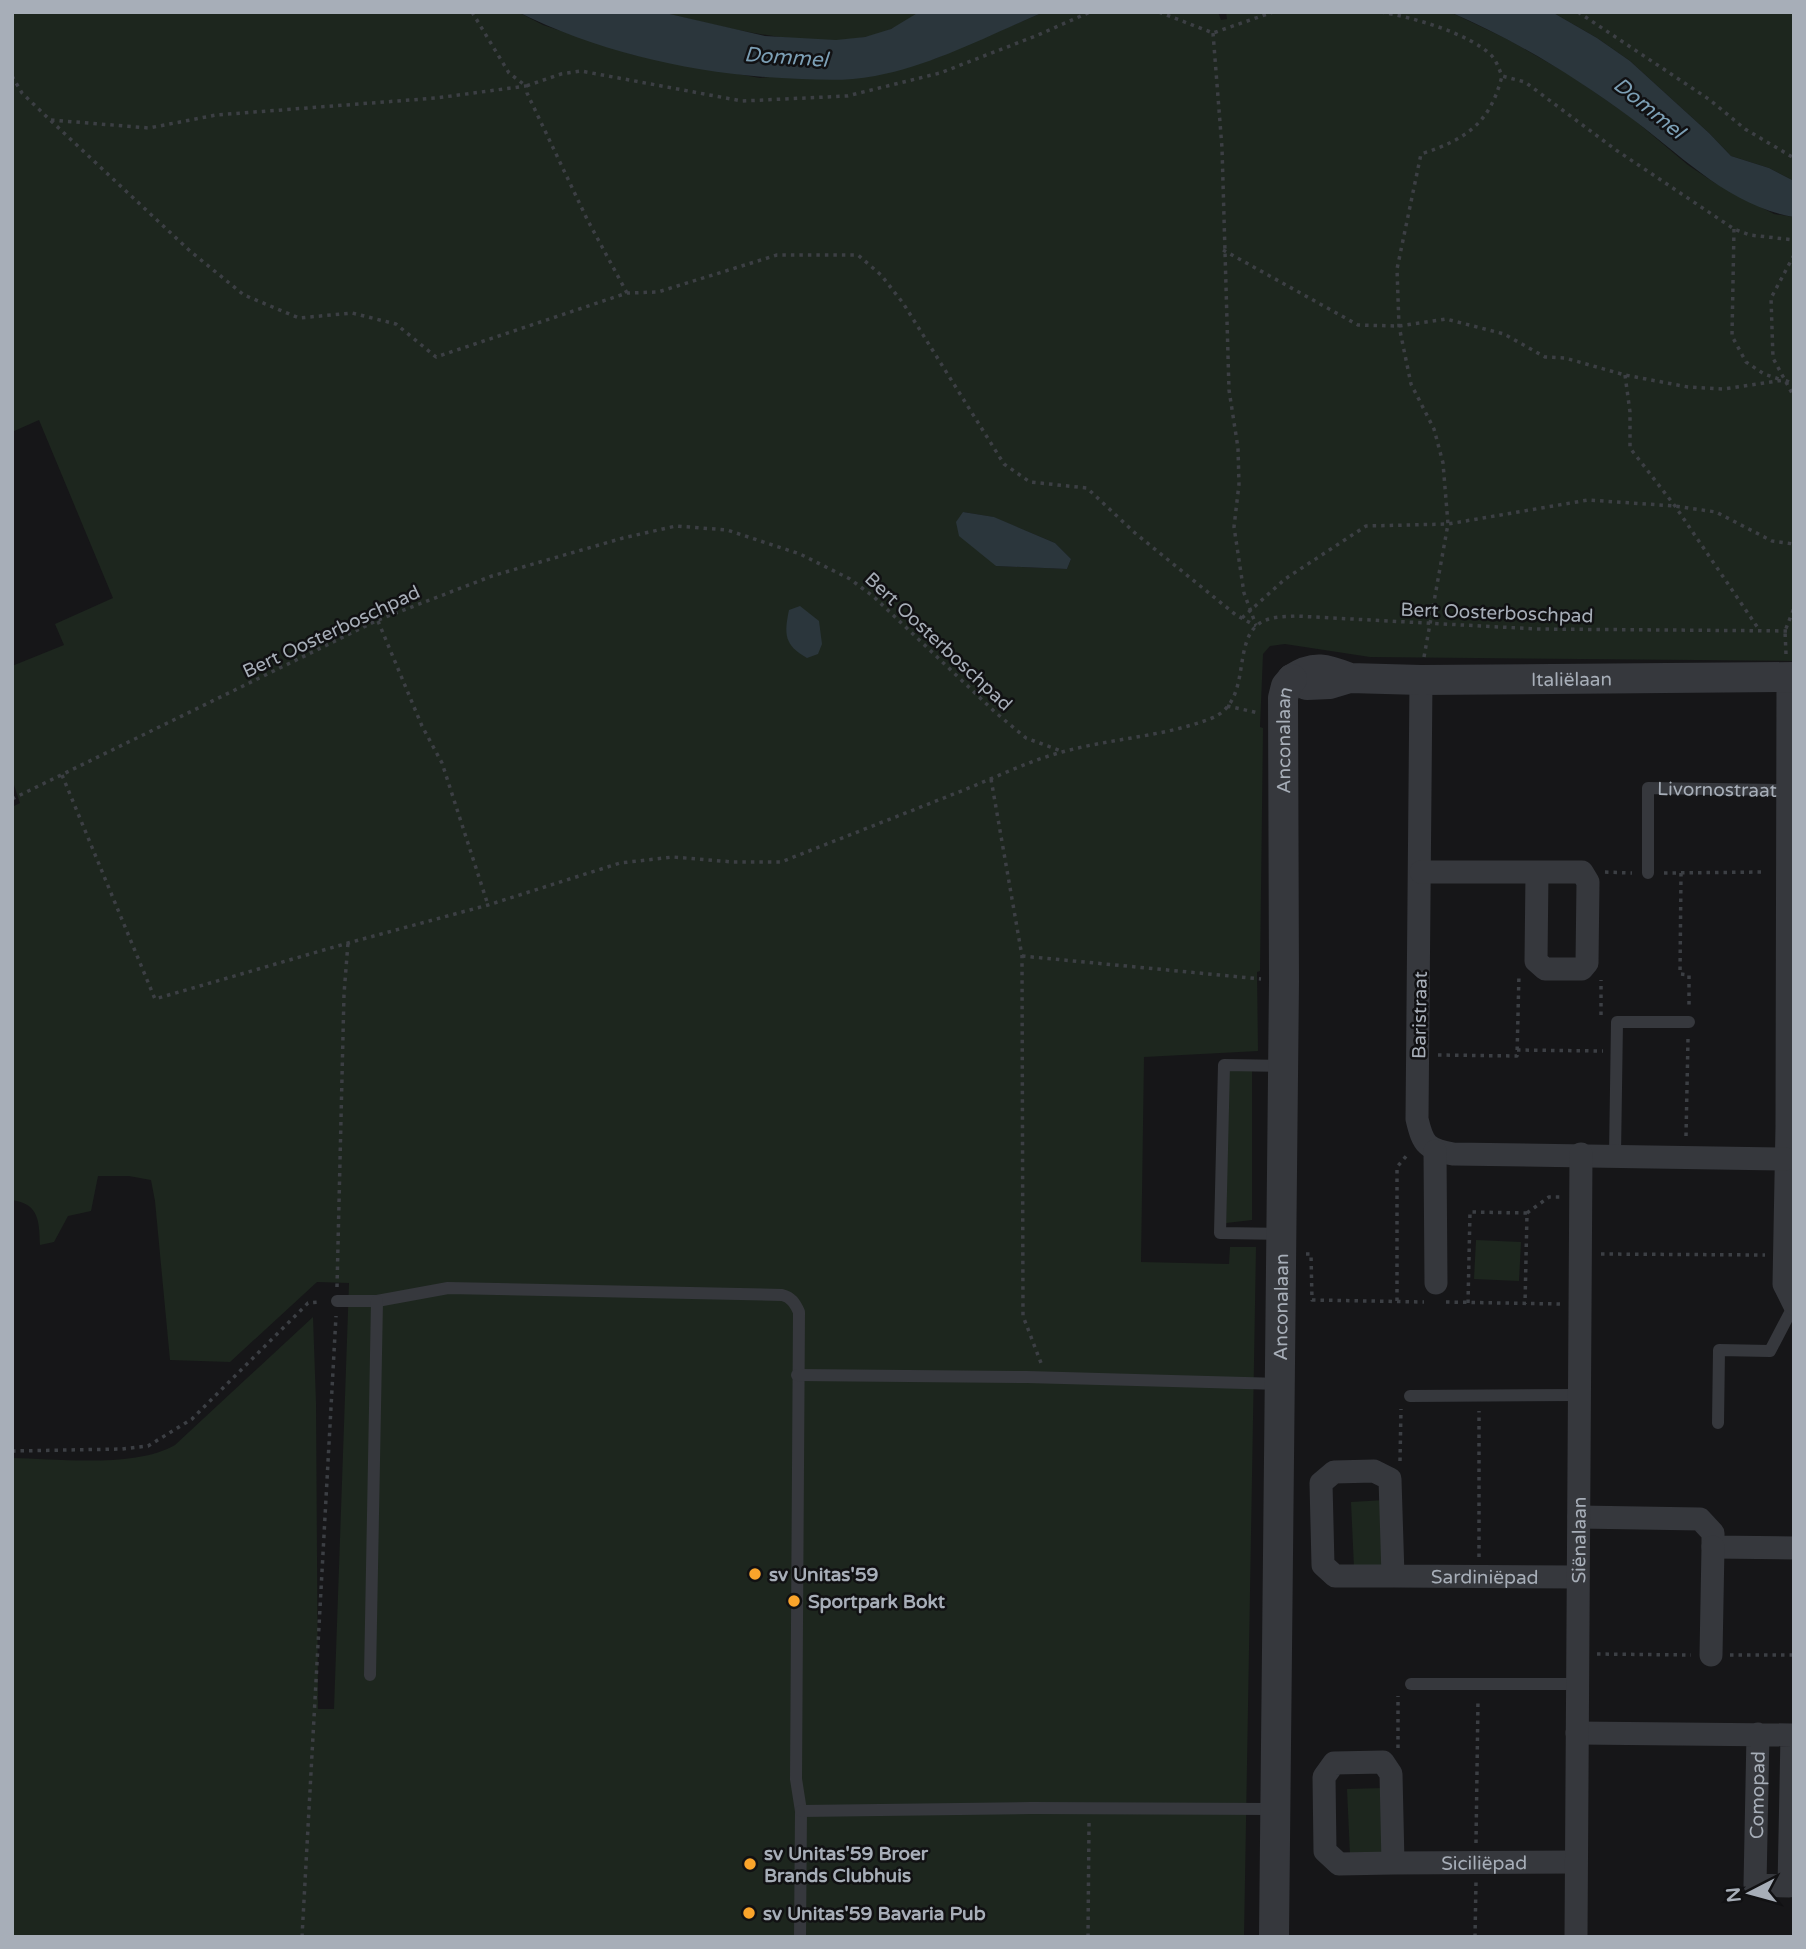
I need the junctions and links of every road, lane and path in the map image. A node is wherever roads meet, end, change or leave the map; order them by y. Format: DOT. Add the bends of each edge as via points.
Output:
graph roads {
  1 [pos="472,12"];
  2 [pos="1090,12"];
  3 [pos="1159,12"];
  4 [pos="1273,12"];
  5 [pos="1381,12"];
  6 [pos="1578,12"];
  7 [pos="1213,33"];
  8 [pos="12,76"];
  9 [pos="1502,76"];
  10 [pos="526,86"];
  11 [pos="49,119"];
  12 [pos="1794,158"];
  13 [pos="1734,229"];
  14 [pos="1794,240"];
  15 [pos="1223,250"];
  16 [pos="1794,255"];
  17 [pos="627,293"];
  18 [pos="1399,326"];
  19 [pos="1625,374"];
  20 [pos="1784,380"];
  21 [pos="1794,384"];
  22 [pos="1794,397"];
  23 [pos="1675,506"];
  24 [pos="1447,524"];
  25 [pos="1794,544"];
  26 [pos="1794,608"];
  27 [pos="1250,609"];
  28 [pos="1242,618"];
  29 [pos="378,620"];
  30 [pos="1429,625"];
  31 [pos="1256,626"];
  32 [pos="1760,631"];
  33 [pos="1784,631"];
  34 [pos="1794,631"];
  35 [pos="1791,677"];
  36 [pos="1292,679"];
  37 [pos="1421,680"];
  38 [pos="1227,706"];
  39 [pos="1283,722"];
  40 [pos="1062,752"];
  41 [pos="62,775"];
  42 [pos="990,779"];
  43 [pos="1788,790"];
  44 [pos="12,799"];
  45 [pos="1420,872"];
  46 [pos="1537,872"];
  47 [pos="1582,872"];
  48 [pos="1788,872"];
  49 [pos="1648,873"];
  50 [pos="488,905"];
  51 [pos="348,943"];
  52 [pos="1022,956"];
  53 [pos="1587,963"];
  54 [pos="1545,969"];
  55 [pos="1284,981"];
  56 [pos="1616,1022"];
  57 [pos="1689,1022"];
  58 [pos="1517,1050"];
  59 [pos="1790,1051"];
  60 [pos="1616,1052"];
  61 [pos="1418,1055"];
  62 [pos="1283,1066"];
  63 [pos="1429,1145"];
  64 [pos="1581,1154"];
  65 [pos="1615,1154"];
  66 [pos="1786,1158"];
  67 [pos="1581,1197"];
  68 [pos="1527,1213"];
  69 [pos="1281,1244"];
  70 [pos="1580,1253"];
  71 [pos="1785,1255"];
  72 [pos="1438,1296"];
  73 [pos="337,1301"];
  74 [pos="377,1301"];
  75 [pos="1398,1301"];
  76 [pos="1468,1303"];
  77 [pos="1525,1304"];
  78 [pos="1580,1305"];
  79 [pos="1794,1305"];
  80 [pos="797,1376"];
  81 [pos="1046,1377"];
  82 [pos="1280,1384"];
  83 [pos="1479,1395"];
  84 [pos="1580,1395"];
  85 [pos="1409,1396"];
  86 [pos="1718,1423"];
  87 [pos="12,1451"];
  88 [pos="1390,1479"];
  89 [pos="1579,1517"];
  90 [pos="1713,1547"];
  91 [pos="1794,1548"];
  92 [pos="1393,1576"];
  93 [pos="1479,1577"];
  94 [pos="1578,1577"];
  95 [pos="1578,1654"];
  96 [pos="1712,1655"];
  97 [pos="1794,1655"];
  98 [pos="370,1675"];
  99 [pos="1411,1684"];
  100 [pos="1478,1684"];
  101 [pos="1578,1684"];
  102 [pos="1577,1733"];
  103 [pos="1758,1734"];
  104 [pos="1383,1762"];
  105 [pos="1793,1780"];
  106 [pos="1089,1809"];
  107 [pos="1275,1809"];
  108 [pos="801,1811"];
  109 [pos="1476,1862"];
  110 [pos="1576,1862"];
  111 [pos="1392,1863"];
  112 [pos="302,1937"];
  113 [pos="800,1937"];
  114 [pos="1088,1937"];
  115 [pos="1274,1937"];
  116 [pos="1475,1937"];
  117 [pos="1576,1937"];
  1 -- 10 [label="path" via="509,73"];
  2 -- 10 [label="path" via="940,73 847,96 742,101 581,71"];
  3 -- 7 [label="path"];
  4 -- 7 [label="path"];
  5 -- 9 [label="path" via="1412,17 1480,46 1494,59"];
  6 -- 12 [label="path"];
  7 -- 15 [label="path" via="1222,148"];
  8 -- 11 [label="path" via="22,93"];
  9 -- 13 [label="path" via="1525,82"];
  9 -- 18 [label="path" via="1496,99 1483,119 1461,138 1421,154 1397,269"];
  10 -- 11 [label="path" via="436,98 216,115 149,128"];
  10 -- 17 [label="path"];
  11 -- 17 [label="path" via="244,295 299,318 352,313 396,324 436,356"];
  13 -- 14 [label="path"];
  13 -- 20 [label="path" via="1732,336 1746,362"];
  15 -- 18 [label="path" via="1358,325"];
  15 -- 27 [label="path" via="1229,390 1238,448 1234,527"];
  16 -- 20 [label="path" via="1770,298 1773,358"];
  17 -- 28 [label="path" via="658,292 777,255 858,255 903,303 1004,464 1030,482 1087,488 1135,533"];
  18 -- 19 [label="path" via="1446,319 1504,334 1545,357"];
  18 -- 24 [label="path" via="1411,384 1434,429 1443,463"];
  19 -- 20 [label="path" via="1724,389"];
  19 -- 23 [label="path" via="1630,448"];
  20 -- 21 [label="path"];
  20 -- 22 [label="path"];
  23 -- 24 [label="path" via="1588,500"];
  23 -- 25 [label="path" via="1716,512 1772,541"];
  23 -- 32 [label="path"];
  24 -- 27 [label="path" via="1366,526 1285,579"];
  24 -- 30 [label="path"];
  26 -- 33 [label="path"];
  27 -- 28 [label="path"];
  27 -- 31 [label="path"];
  28 -- 31 [label="path"];
  29 -- 40 [label="path, Bert Oosterboschpad" via="492,576 623,538 676,527 727,530 800,554 850,579 1026,738"];
  29 -- 41 [label="path, Bert Oosterboschpad"];
  29 -- 50 [label="path" via="442,763"];
  30 -- 31 [label="path, Bert Oosterboschpad" via="1296,616 1273,618"];
  30 -- 32 [label="path, Bert Oosterboschpad"];
  30 -- 37 [label="path"];
  31 -- 38 [label="path" via="1248,637 1237,690"];
  32 -- 33 [label="path, Bert Oosterboschpad"];
  33 -- 34 [label="path, Bert Oosterboschpad"];
  35 -- 37 [label="street, Italiëlaan"];
  35 -- 43 [label="street, Livornostraat"];
  36 -- 37 [label="street, Italiëlaan" via="1306,669 1329,670 1350,678"];
  36 -- 39 [label="street, Anconalaan" via="1283,698"];
  37 -- 45 [label="street, Baristraat"];
  38 -- 39 [label="path"];
  38 -- 40 [label="path" via="1216,716 1191,725"];
  39 -- 55 [label="street, Anconalaan"];
  40 -- 42 [label="path"];
  41 -- 44 [label="path, Bert Oosterboschpad"];
  41 -- 51 [label="path" via="155,999"];
  42 -- 50 [label="path" via="781,862 673,857 620,863"];
  42 -- 52 [label="path"];
  43 -- 48 [label="street, Livornostraat"];
  43 -- 49 [label="lane, Livornostraat" via="1648,788"];
  45 -- 46 [label="street"];
  45 -- 61 [label="street, Baristraat"];
  46 -- 47 [label="street"];
  46 -- 54 [label="street" via="1536,961"];
  47 -- 49 [label="path"];
  47 -- 53 [label="street" via="1588,882"];
  48 -- 49 [label="path"];
  48 -- 59 [label="street, Livornostraat"];
  50 -- 51 [label="path"];
  51 -- 73 [label="path"];
  52 -- 55 [label="path"];
  52 -- 81 [label="path" via="1023,1316"];
  53 -- 54 [label="street" via="1582,969"];
  53 -- 56 [label="path" via="1601,979 1601,1021"];
  54 -- 58 [label="path" via="1519,968"];
  55 -- 62 [label="street, Anconalaan"];
  56 -- 57 [label="lane"];
  56 -- 60 [label="lane"];
  58 -- 60 [label="path"];
  58 -- 61 [label="path" via="1517,1056"];
  59 -- 66 [label="street, Livornostraat"];
  60 -- 65 [label="lane"];
  61 -- 63 [label="street, Baristraat" via="1417,1119"];
  62 -- 69 [label="street, Anconalaan"];
  62 -- 69 [label="lane" via="1224,1065 1220,1233"];
  63 -- 64 [label="street" via="1453,1154"];
  63 -- 72 [label="street, Baristraat"];
  63 -- 75 [label="path" via="1397,1167"];
  64 -- 65 [label="street"];
  64 -- 67 [label="street, Siënalaan"];
  65 -- 66 [label="street"];
  66 -- 71 [label="street, Livornostraat"];
  67 -- 68 [label="path" via="1549,1197"];
  67 -- 70 [label="street, Siënalaan"];
  68 -- 76 [label="path" via="1470,1212"];
  68 -- 77 [label="path"];
  69 -- 75 [label="path" via="1311,1254 1312,1300"];
  69 -- 82 [label="street, Anconalaan"];
  70 -- 71 [label="path"];
  70 -- 78 [label="street, Siënalaan"];
  71 -- 79 [label="street, Livornostraat" via="1784,1284"];
  72 -- 75 [label="path"];
  72 -- 76 [label="path"];
  73 -- 74 [label="lane"];
  73 -- 87 [label="path" via="308,1303 192,1419 148,1446"];
  73 -- 112 [label="path"];
  74 -- 80 [label="lane" via="448,1288 782,1295 792,1300 799,1312"];
  74 -- 98 [label="lane"];
  76 -- 77 [label="path"];
  77 -- 78 [label="path"];
  78 -- 84 [label="street, Siënalaan"];
  79 -- 86 [label="lane, Livornostraat" via="1770,1351 1718,1350"];
  80 -- 81 [label="lane"];
  80 -- 108 [label="lane" via="796,1779"];
  81 -- 82 [label="lane"];
  82 -- 107 [label="street, Anconalaan"];
  83 -- 84 [label="lane"];
  83 -- 85 [label="lane"];
  83 -- 93 [label="path"];
  84 -- 89 [label="street, Siënalaan"];
  85 -- 88 [label="path" via="1399,1411 1400,1469"];
  88 -- 92 [label="street"];
  88 -- 92 [label="street, Sardiniëpad" via="1374,1471 1334,1472 1321,1483 1323,1565 1335,1576"];
  89 -- 90 [label="street" via="1700,1519 1713,1533"];
  89 -- 94 [label="street, Siënalaan"];
  90 -- 91 [label="street"];
  90 -- 96 [label="street"];
  92 -- 93 [label="street, Sardiniëpad"];
  93 -- 94 [label="street, Sardiniëpad"];
  94 -- 95 [label="street, Siënalaan"];
  95 -- 96 [label="path"];
  95 -- 101 [label="street, Siënalaan"];
  96 -- 97 [label="path"];
  99 -- 100 [label="lane"];
  99 -- 104 [label="path" via="1398,1690 1398,1748"];
  100 -- 101 [label="lane"];
  100 -- 109 [label="path"];
  101 -- 102 [label="street, Siënalaan"];
  102 -- 103 [label="street, Comopad"];
  102 -- 110 [label="street, Siënalaan"];
  103 -- 105 [label="street, Comopad" via="1792,1735"];
  103 -- 105 [label="street, Comopad" via="1755,1885 1789,1886"];
  104 -- 111 [label="street" via="1391,1774"];
  104 -- 111 [label="street, Siciliëpad" via="1334,1763 1324,1777 1325,1851 1339,1864"];
  106 -- 107 [label="lane"];
  106 -- 108 [label="lane"];
  106 -- 114 [label="path"];
  107 -- 115 [label="street, Anconalaan"];
  108 -- 113 [label="lane"];
  109 -- 110 [label="street, Siciliëpad"];
  109 -- 111 [label="street, Siciliëpad"];
  109 -- 116 [label="path"];
  110 -- 117 [label="street, Siënalaan"];
}
